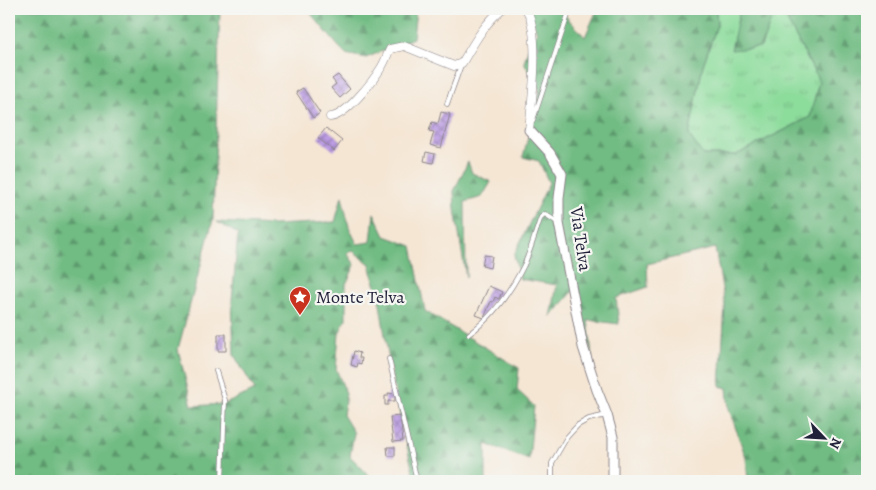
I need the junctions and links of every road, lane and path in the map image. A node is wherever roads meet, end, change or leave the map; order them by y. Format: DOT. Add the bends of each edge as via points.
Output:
graph roads {
  1 [pos="502,9"];
  2 [pos="526,9"];
  3 [pos="570,9"];
  4 [pos="462,63"];
  5 [pos="447,104"];
  6 [pos="330,117"];
  7 [pos="530,130"];
  8 [pos="559,223"];
  9 [pos="469,334"];
  10 [pos="389,359"];
  11 [pos="216,372"];
  12 [pos="607,415"];
  13 [pos="222,481"];
  14 [pos="417,481"];
  15 [pos="552,481"];
  16 [pos="613,481"];
  1 -- 4 [label="street" via="489,20"];
  2 -- 7 [label="street" via="534,36"];
  3 -- 7 [label="lane"];
  4 -- 5 [label="lane"];
  4 -- 6 [label="street" via="454,66 404,46 390,49 381,68 354,102 336,117"];
  7 -- 8 [label="street, Via Telva" via="550,153 562,174"];
  8 -- 9 [label="lane" via="546,214 541,217 524,264 506,295 482,324"];
  8 -- 12 [label="street, Via Telva" via="583,347"];
  10 -- 14 [label="lane"];
  11 -- 13 [label="lane" via="225,400"];
  12 -- 15 [label="lane" via="578,425 567,437 552,463"];
  12 -- 16 [label="street, Via Telva" via="612,437"];
}
